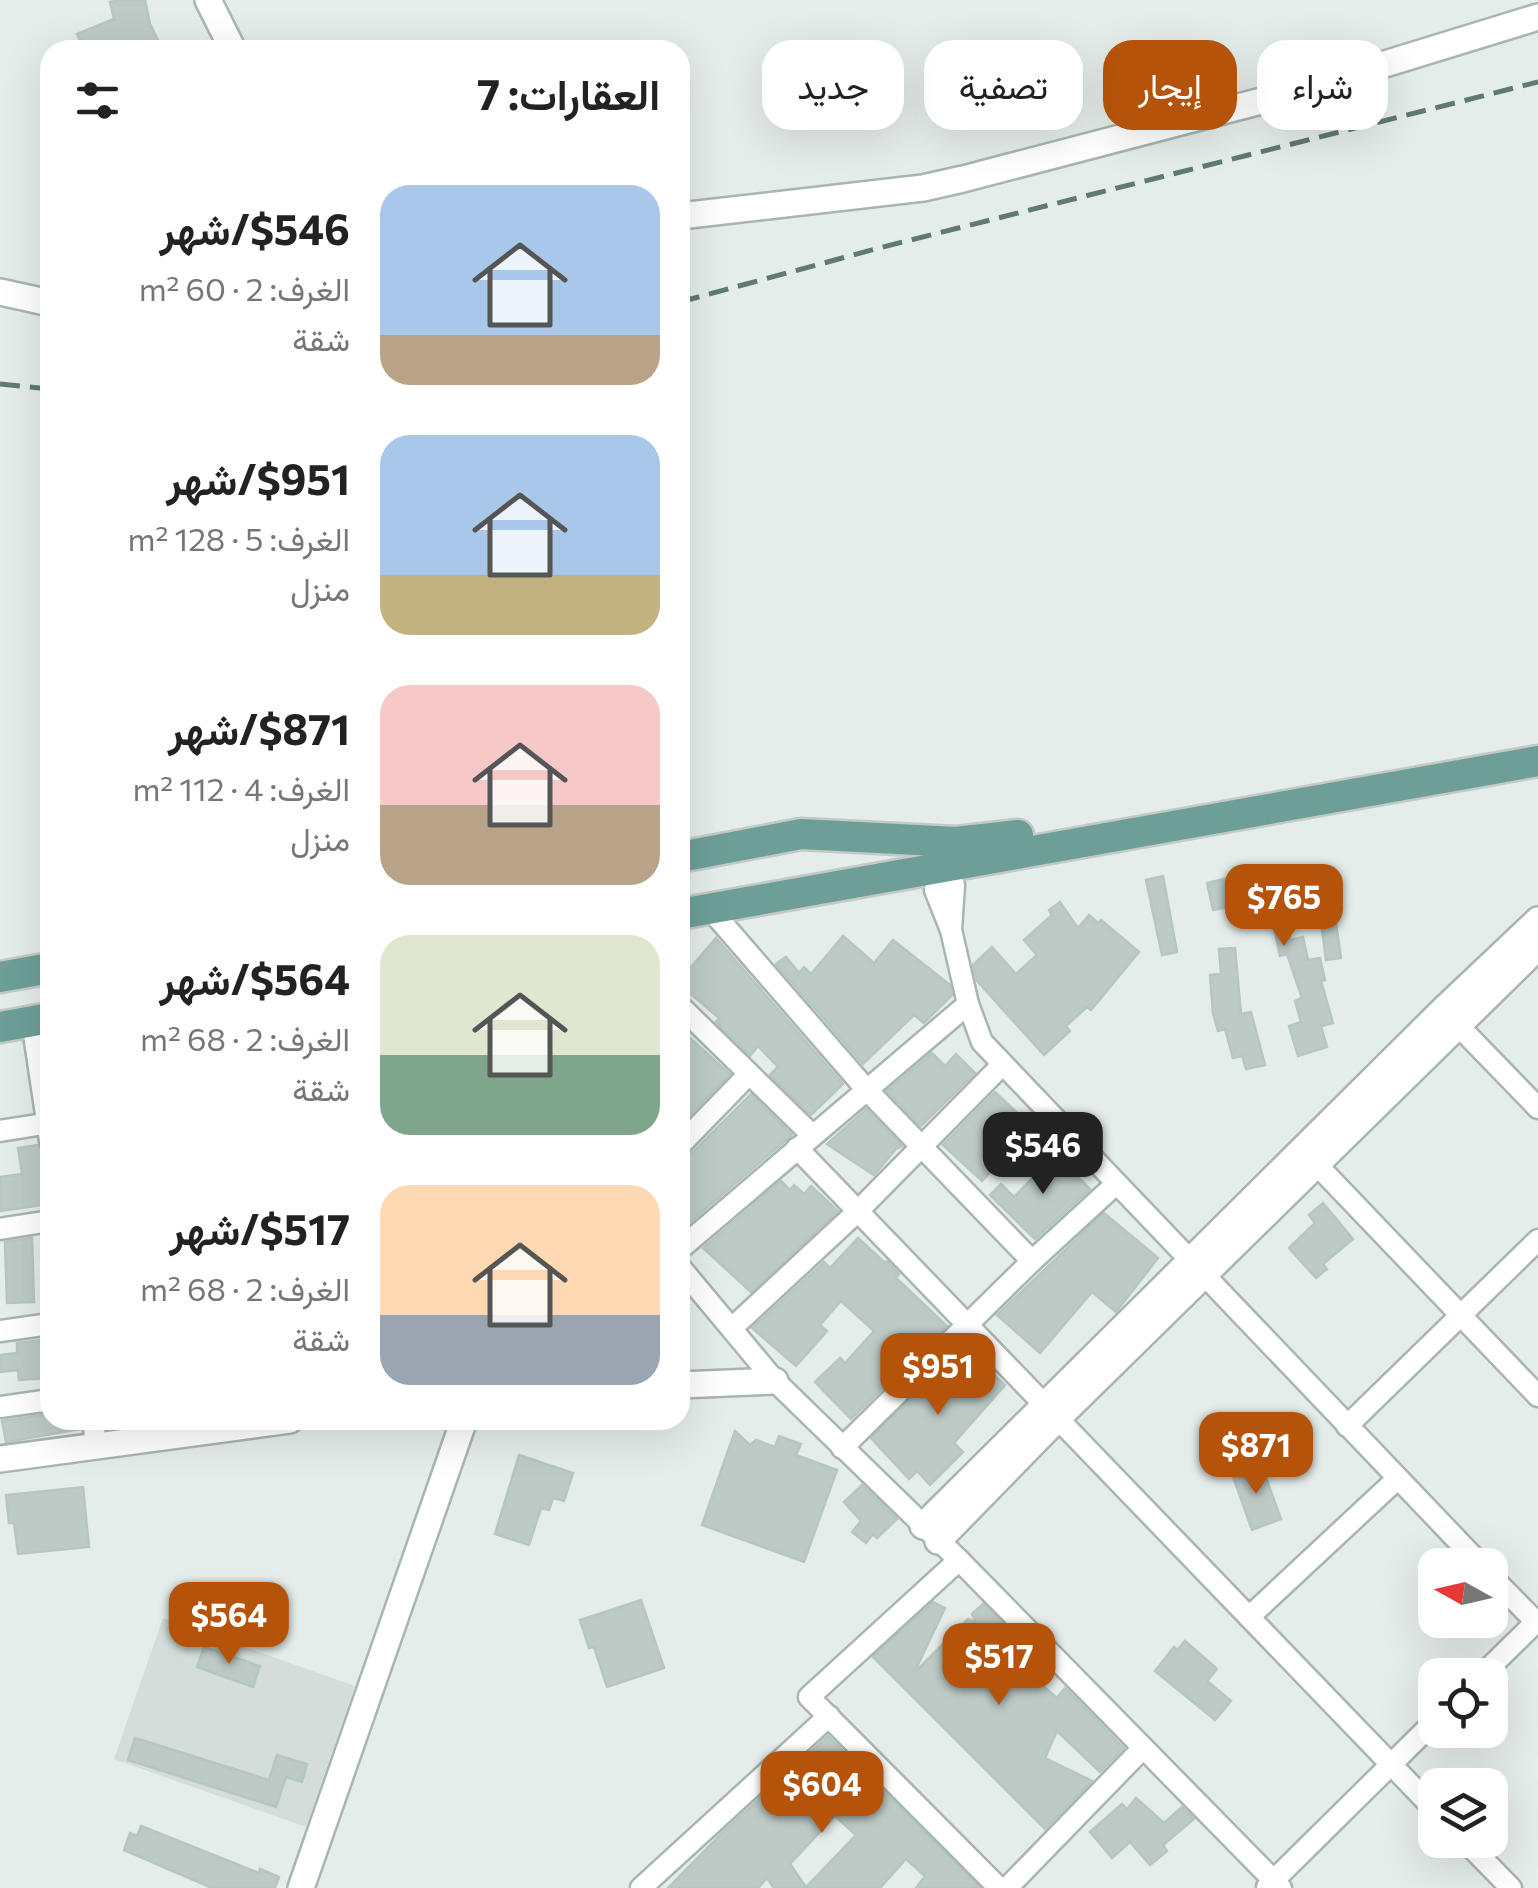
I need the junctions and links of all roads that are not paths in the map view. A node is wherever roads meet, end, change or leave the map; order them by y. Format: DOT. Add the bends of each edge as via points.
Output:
graph roads {
  1 [pos="208,0"];
  2 [pos="1538,17"];
  3 [pos="228,40"];
  4 [pos="690,215"];
  5 [pos="0,292"];
  6 [pos="40,300"];
  7 [pos="1538,742"];
  8 [pos="1538,761"];
  9 [pos="938,855"];
  10 [pos="690,856"];
  11 [pos="690,912"];
  12 [pos="1538,920"];
  13 [pos="1538,947"];
  14 [pos="40,970"];
  15 [pos="0,977"];
  16 [pos="968,1004"];
  17 [pos="690,1016"];
  18 [pos="1451,1018"];
  19 [pos="40,1019"];
  20 [pos="0,1026"];
  21 [pos="1002,1065"];
  22 [pos="749,1074"];
  23 [pos="866,1089"];
  24 [pos="1538,1108"];
  25 [pos="40,1129"];
  26 [pos="0,1131"];
  27 [pos="690,1134"];
  28 [pos="805,1142"];
  29 [pos="921,1148"];
  30 [pos="1318,1166"];
  31 [pos="1116,1184"];
  32 [pos="858,1211"];
  33 [pos="40,1223"];
  34 [pos="0,1229"];
  35 [pos="690,1240"];
  36 [pos="1538,1240"];
  37 [pos="1032,1261"];
  38 [pos="1199,1268"];
  39 [pos="690,1279"];
  40 [pos="1460,1315"];
  41 [pos="967,1324"];
  42 [pos="40,1325"];
  43 [pos="732,1328"];
  44 [pos="0,1331"];
  45 [pos="776,1381"];
  46 [pos="690,1385"];
  47 [pos="1538,1396"];
  48 [pos="40,1401"];
  49 [pos="0,1407"];
  50 [pos="1051,1412"];
  51 [pos="1348,1426"];
  52 [pos="139,1430"];
  53 [pos="461,1430"];
  54 [pos="94,1433"];
  55 [pos="842,1448"];
  56 [pos="0,1459"];
  57 [pos="1397,1478"];
  58 [pos="930,1533"];
  59 [pos="1464,1548"];
  60 [pos="958,1560"];
  61 [pos="1508,1593"];
  62 [pos="1249,1617"];
  63 [pos="1537,1623"];
  64 [pos="1500,1658"];
  65 [pos="829,1716"];
  66 [pos="1418,1738"];
  67 [pos="1142,1749"];
  68 [pos="1391,1764"];
  69 [pos="1418,1792"];
  70 [pos="1481,1858"];
  71 [pos="1273,1885"];
  72 [pos="301,1888"];
  73 [pos="641,1888"];
  74 [pos="999,1888"];
  75 [pos="1007,1888"];
  76 [pos="1510,1888"];
  1 -- 3 [label="street"];
  2 -- 4 [label="street" via="1284,96 963,180"];
  5 -- 6 [label="street"];
  7 -- 9 [label="main road"];
  8 -- 9 [label="main road"];
  9 -- 10 [label="main road" via="801,834"];
  9 -- 11 [label="main road"];
  9 -- 16 [label="street" via="954,885 951,930"];
  11 -- 23 [label="street"];
  12 -- 18 [label="street"];
  13 -- 18 [label="street"];
  14 -- 15 [label="main road"];
  16 -- 21 [label="street" via="982,1042"];
  16 -- 23 [label="street"];
  17 -- 22 [label="street"];
  18 -- 24 [label="street"];
  18 -- 30 [label="street"];
  18 -- 38 [label="street"];
  19 -- 20 [label="main road"];
  21 -- 29 [label="street"];
  21 -- 31 [label="street"];
  22 -- 27 [label="street"];
  22 -- 28 [label="street"];
  23 -- 28 [label="street"];
  23 -- 29 [label="street"];
  25 -- 26 [label="street"];
  28 -- 32 [label="street"];
  28 -- 35 [label="street"];
  29 -- 32 [label="street"];
  29 -- 37 [label="street"];
  30 -- 38 [label="street"];
  30 -- 40 [label="street"];
  31 -- 37 [label="street"];
  31 -- 38 [label="street"];
  32 -- 41 [label="street"];
  32 -- 43 [label="street"];
  33 -- 34 [label="street"];
  36 -- 40 [label="street"];
  37 -- 41 [label="street"];
  38 -- 50 [label="street"];
  38 -- 51 [label="street"];
  39 -- 43 [label="street"];
  40 -- 47 [label="street"];
  40 -- 51 [label="street"];
  41 -- 50 [label="street"];
  41 -- 55 [label="street"];
  42 -- 44 [label="street"];
  43 -- 45 [label="street"];
  45 -- 46 [label="street"];
  45 -- 55 [label="street"];
  48 -- 49 [label="street"];
  50 -- 58 [label="street"];
  50 -- 62 [label="street"];
  51 -- 57 [label="street"];
  52 -- 54 [label="street"];
  53 -- 72 [label="street"];
  54 -- 56 [label="street"];
  55 -- 58 [label="street"];
  57 -- 59 [label="street"];
  57 -- 62 [label="street"];
  58 -- 60 [label="street"];
  60 -- 65 [label="street" via="810,1697"];
  60 -- 67 [label="street"];
  61 -- 63 [label="street"];
  62 -- 68 [label="street"];
  63 -- 64 [label="street"];
  65 -- 73 [label="street"];
  65 -- 74 [label="street"];
  66 -- 68 [label="street"];
  67 -- 71 [label="street"];
  67 -- 75 [label="street"];
  68 -- 69 [label="street"];
  68 -- 71 [label="street"];
  70 -- 76 [label="street"];
}
